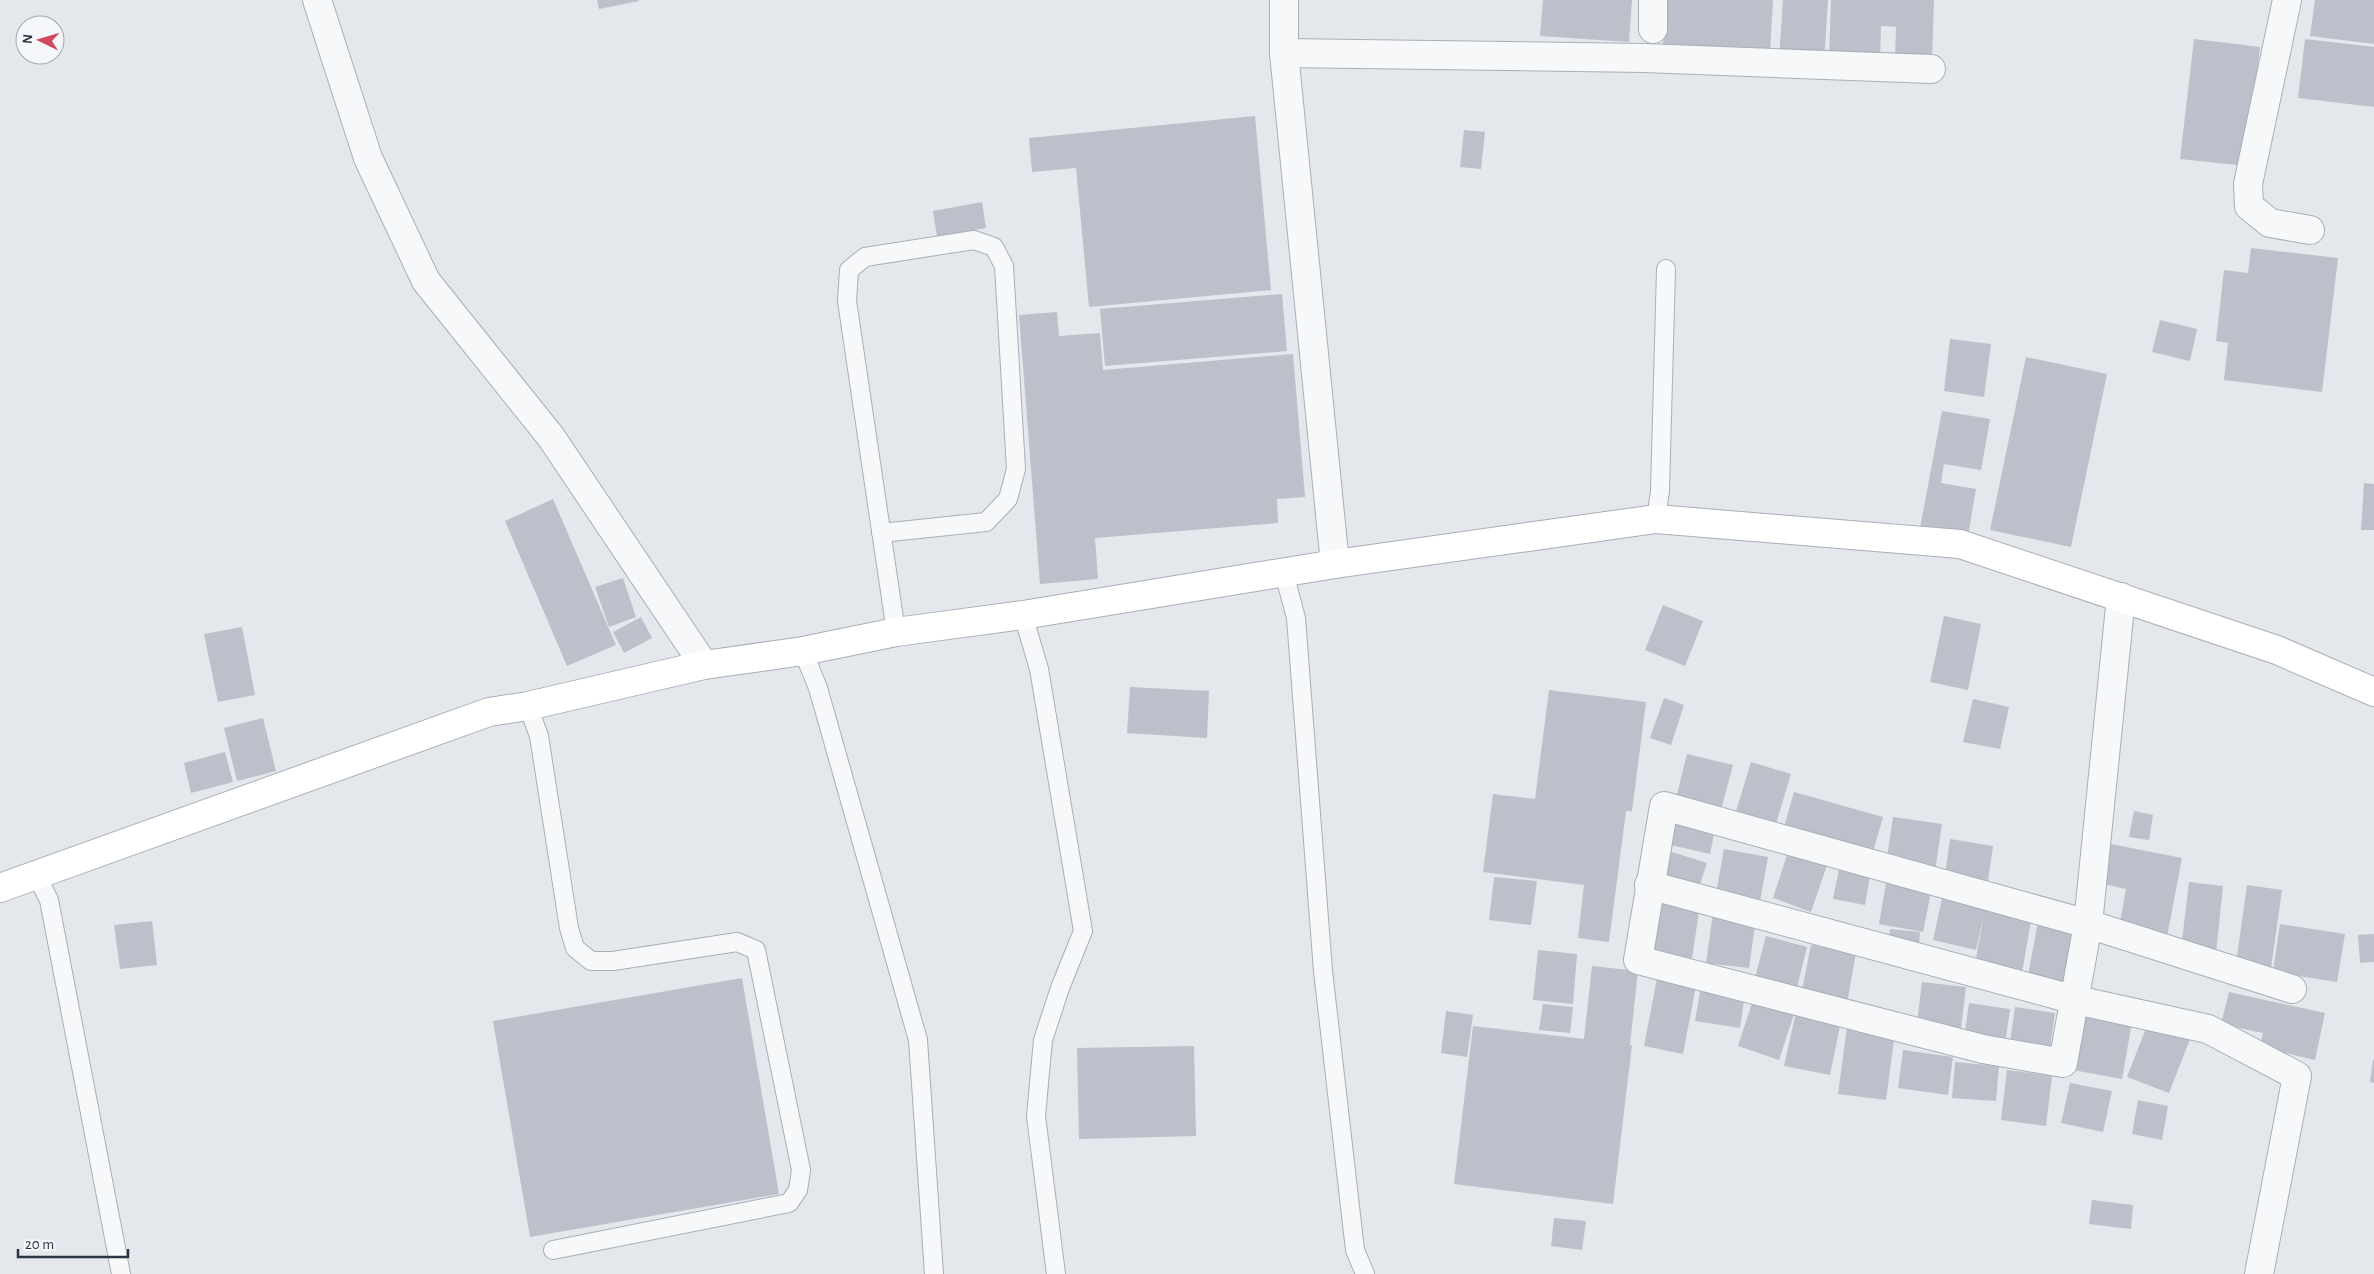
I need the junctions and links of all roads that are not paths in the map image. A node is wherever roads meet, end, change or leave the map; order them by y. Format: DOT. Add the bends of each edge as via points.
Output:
graph roads {
  1 [pos="316,0"];
  2 [pos="1284,0"];
  3 [pos="1654,0"];
  4 [pos="2287,0"];
  5 [pos="1652,29"];
  6 [pos="1284,53"];
  7 [pos="1931,69"];
  8 [pos="2310,230"];
  9 [pos="1666,269"];
  10 [pos="1656,519"];
  11 [pos="881,534"];
  12 [pos="1335,564"];
  13 [pos="1284,573"];
  14 [pos="2121,597"];
  15 [pos="1023,615"];
  16 [pos="896,632"];
  17 [pos="803,651"];
  18 [pos="704,665"];
  19 [pos="2374,692"];
  20 [pos="528,706"];
  21 [pos="36,874"];
  22 [pos="1649,885"];
  23 [pos="0,888"];
  24 [pos="2088,924"];
  25 [pos="2292,989"];
  26 [pos="2076,1000"];
  27 [pos="553,1250"];
  28 [pos="121,1274"];
  29 [pos="934,1274"];
  30 [pos="1056,1274"];
  31 [pos="1365,1274"];
  32 [pos="2259,1274"];
  1 -- 18 [label="street" via="368,158 426,281 551,437"];
  2 -- 6 [label="street"];
  3 -- 5 [label="street"];
  4 -- 8 [label="street" via="2248,184 2250,206 2270,223"];
  6 -- 7 [label="street" via="1644,58"];
  6 -- 12 [label="street"];
  9 -- 10 [label="lane" via="1660,491"];
  10 -- 12 [label="street"];
  10 -- 14 [label="street" via="1960,544"];
  11 -- 11 [label="lane" via="847,301 849,270 865,256 974,240 994,247 1004,266 1016,469 1008,499 986,522"];
  11 -- 16 [label="lane"];
  12 -- 13 [label="street"];
  13 -- 15 [label="street"];
  13 -- 31 [label="lane" via="1296,618 1324,972 1355,1250"];
  14 -- 19 [label="street" via="2276,650"];
  14 -- 24 [label="street"];
  15 -- 16 [label="street"];
  15 -- 30 [label="lane" via="1039,668 1084,930 1043,1040 1036,1116"];
  16 -- 17 [label="street"];
  17 -- 18 [label="street"];
  17 -- 29 [label="lane" via="818,688 918,1040"];
  18 -- 20 [label="street"];
  20 -- 21 [label="street" via="489,712"];
  20 -- 27 [label="lane" via="539,736 574,948 590,961 737,942 756,950 801,1170 798,1190 788,1203"];
  21 -- 23 [label="street"];
  21 -- 28 [label="lane" via="49,900"];
  22 -- 24 [label="street" via="1664,806"];
  22 -- 26 [label="street"];
  22 -- 26 [label="street" via="1638,960 1983,1049 2063,1063"];
  24 -- 25 [label="street"];
  24 -- 26 [label="street"];
  26 -- 32 [label="street" via="2208,1029 2297,1076"];
}
